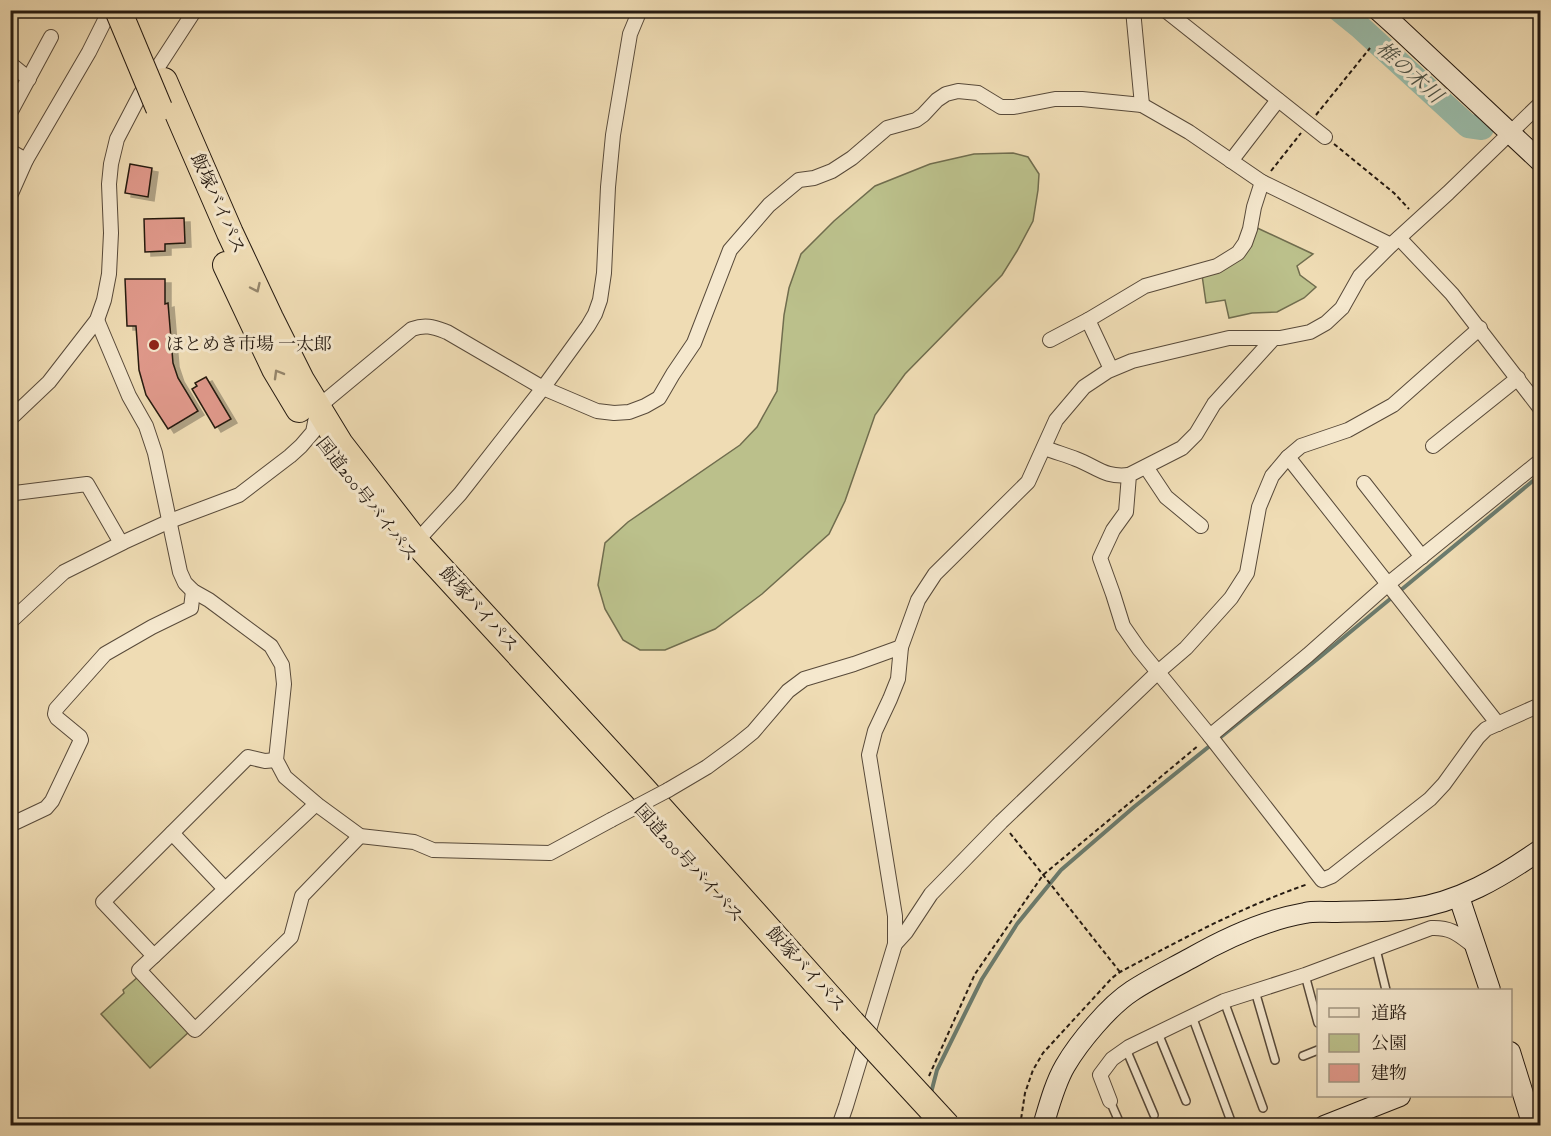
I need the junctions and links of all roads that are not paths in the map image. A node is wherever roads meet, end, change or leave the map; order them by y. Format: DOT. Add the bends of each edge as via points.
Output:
graph roads {
  1 [pos="110,10"];
  2 [pos="118,10"];
  3 [pos="134,10"];
  4 [pos="195,10"];
  5 [pos="640,10"];
  6 [pos="1133,10"];
  7 [pos="1165,10"];
  8 [pos="1378,10"];
  9 [pos="51,37"];
  10 [pos="13,66"];
  11 [pos="29,79"];
  12 [pos="1278,100"];
  13 [pos="1540,104"];
  14 [pos="1142,105"];
  15 [pos="10,113"];
  16 [pos="1510,133"];
  17 [pos="1325,137"];
  18 [pos="10,151"];
  19 [pos="26,160"];
  20 [pos="1231,161"];
  21 [pos="1540,161"];
  22 [pos="1262,182"];
  23 [pos="10,196"];
  24 [pos="1395,241"];
  25 [pos="97,320"];
  26 [pos="1088,320"];
  27 [pos="1480,328"];
  28 [pos="1273,339"];
  29 [pos="1050,340"];
  30 [pos="1111,369"];
  31 [pos="1518,378"];
  32 [pos="543,388"];
  33 [pos="318,407"];
  34 [pos="1540,408"];
  35 [pos="10,419"];
  36 [pos="313,432"];
  37 [pos="1433,446"];
  38 [pos="1045,448"];
  39 [pos="1288,457"];
  40 [pos="1540,461"];
  41 [pos="1146,467"];
  42 [pos="1130,475"];
  43 [pos="1364,483"];
  44 [pos="10,498"];
  45 [pos="170,521"];
  46 [pos="1201,526"];
  47 [pos="416,542"];
  48 [pos="122,543"];
  49 [pos="1422,557"];
  50 [pos="1388,584"];
  51 [pos="193,591"];
  52 [pos="10,622"];
  53 [pos="901,647"];
  54 [pos="1158,672"];
  55 [pos="1540,705"];
  56 [pos="1498,724"];
  57 [pos="1210,736"];
  58 [pos="276,760"];
  59 [pos="316,804"];
  60 [pos="10,825"];
  61 [pos="172,833"];
  62 [pos="360,836"];
  63 [pos="1540,850"];
  64 [pos="225,889"];
  65 [pos="1459,897"];
  66 [pos="895,944"];
  67 [pos="1476,948"];
  68 [pos="1376,949"];
  69 [pos="154,956"];
  70 [pos="1305,975"];
  71 [pos="1386,989"];
  72 [pos="1490,989"];
  73 [pos="1255,991"];
  74 [pos="1224,1001"];
  75 [pos="1192,1016"];
  76 [pos="1317,1019"];
  77 [pos="849,1032"];
  78 [pos="1158,1033"];
  79 [pos="1126,1049"];
  80 [pos="1317,1050"];
  81 [pos="1303,1056"];
  82 [pos="1512,1056"];
  83 [pos="1275,1060"];
  84 [pos="1396,1097"];
  85 [pos="1110,1101"];
  86 [pos="1186,1101"];
  87 [pos="1263,1108"];
  88 [pos="1154,1115"];
  89 [pos="1232,1124"];
  90 [pos="839,1125"];
  91 [pos="925,1125"];
  92 [pos="947,1125"];
  93 [pos="1043,1125"];
  94 [pos="1121,1125"];
  95 [pos="1324,1125"];
  96 [pos="1533,1125"];
  1 -- 19 [label="street"];
  36 -- 2 [label="highway, 国道200号バイパス, one-way, bridge" via="275,369 243,304"];
  3 -- 33 [label="highway, 飯塚バイパス, one-way" via="230,233"];
  4 -- 25 [label="street" via="141,93 117,139 109,184 109,274"];
  5 -- 32 [label="street" via="630,34 613,135 600,300 588,326"];
  6 -- 14 [label="street"];
  7 -- 12 [label="street"];
  8 -- 16 [label="main road"];
  9 -- 11 [label="street"];
  10 -- 11 [label="street"];
  11 -- 15 [label="street"];
  12 -- 17 [label="street"];
  12 -- 20 [label="street"];
  13 -- 16 [label="street"];
  14 -- 20 [label="street"];
  14 -- 32 [label="street" via="1055,99 1001,107 978,93 946,94 916,120 887,128 852,158 832,171 800,180 769,205 730,250 694,344 659,398 629,412 614,413 597,411"];
  16 -- 21 [label="main road"];
  16 -- 24 [label="street"];
  18 -- 19 [label="street"];
  19 -- 23 [label="street"];
  20 -- 22 [label="street"];
  22 -- 24 [label="street"];
  22 -- 26 [label="street" via="1250,229 1238,254 1217,266 1145,286"];
  24 -- 27 [label="street" via="1452,294"];
  24 -- 28 [label="street" via="1360,276 1342,308 1326,323 1310,332"];
  25 -- 35 [label="street" via="49,382"];
  25 -- 45 [label="street" via="146,426"];
  26 -- 29 [label="street"];
  26 -- 30 [label="street"];
  27 -- 31 [label="street"];
  27 -- 39 [label="street" via="1393,405 1348,430 1301,446"];
  28 -- 30 [label="street" via="1229,338"];
  28 -- 41 [label="street" via="1214,404 1196,434 1182,448"];
  30 -- 38 [label="street" via="1084,387 1056,420"];
  31 -- 34 [label="street"];
  31 -- 37 [label="street"];
  32 -- 33 [label="street" via="447,332 423,326 412,329"];
  32 -- 47 [label="street" via="460,494"];
  33 -- 36 [label="street"];
  33 -- 47 [label="highway, 飯塚バイパス" via="340,444"];
  36 -- 45 [label="street" via="290,456 239,495"];
  36 -- 77 [label="highway, 国道200号バイパス" via="405,551"];
  38 -- 42 [label="street" via="1099,471"];
  38 -- 53 [label="street" via="1028,482 935,574 918,600"];
  39 -- 50 [label="street"];
  39 -- 54 [label="street" via="1272,476 1259,507 1247,573 1231,598 1186,648"];
  40 -- 49 [label="street"];
  41 -- 42 [label="street"];
  41 -- 46 [label="street" via="1166,497"];
  42 -- 54 [label="street" via="1126,512 1100,558 1123,626"];
  43 -- 49 [label="street"];
  44 -- 48 [label="street" via="15,493 87,484"];
  45 -- 48 [label="street"];
  45 -- 51 [label="street" via="180,572"];
  47 -- 77 [label="highway, 飯塚バイパス" via="641,787"];
  48 -- 52 [label="street" via="64,572"];
  49 -- 50 [label="street"];
  50 -- 56 [label="street"];
  50 -- 57 [label="street"];
  51 -- 58 [label="street" via="271,646 282,665 284,684"];
  51 -- 60 [label="street" via="191,608 105,654 56,709 57,718 81,740 52,801 46,808"];
  53 -- 62 [label="street, bridge" via="804,679 788,691 753,732 707,767 550,853 433,850 414,842"];
  53 -- 66 [label="street" via="898,679 869,755 895,916"];
  54 -- 57 [label="street"];
  54 -- 66 [label="street" via="931,894"];
  55 -- 56 [label="street"];
  56 -- 57 [label="street" via="1478,737 1430,799 1323,880"];
  58 -- 59 [label="street" via="285,777"];
  58 -- 61 [label="street" via="248,757"];
  59 -- 62 [label="street"];
  59 -- 64 [label="street"];
  61 -- 64 [label="street"];
  61 -- 69 [label="street" via="103,902"];
  62 -- 69 [label="street" via="302,896 291,937 195,1030 139,970"];
  63 -- 65 [label="main road"];
  64 -- 69 [label="street"];
  65 -- 67 [label="main road"];
  65 -- 93 [label="main road" via="1408,909 1306,913 1260,925 1213,946 1131,992 1091,1030 1065,1066"];
  66 -- 90 [label="street"];
  67 -- 68 [label="street" via="1454,931 1431,928"];
  67 -- 72 [label="main road"];
  68 -- 70 [label="street"];
  68 -- 71 [label="lane"];
  70 -- 73 [label="street"];
  70 -- 76 [label="lane"];
  73 -- 74 [label="street"];
  73 -- 83 [label="lane"];
  74 -- 75 [label="street"];
  74 -- 87 [label="lane"];
  75 -- 78 [label="street"];
  75 -- 89 [label="lane"];
  77 -- 91 [label="highway, 国道200号バイパス"];
  77 -- 92 [label="highway, 飯塚バイパス, bridge"];
  78 -- 79 [label="street"];
  78 -- 86 [label="lane"];
  79 -- 85 [label="street" via="1100,1075"];
  79 -- 88 [label="lane"];
  80 -- 81 [label="lane"];
  82 -- 96 [label="main road"];
  84 -- 95 [label="main road"];
  85 -- 94 [label="lane"];
}
